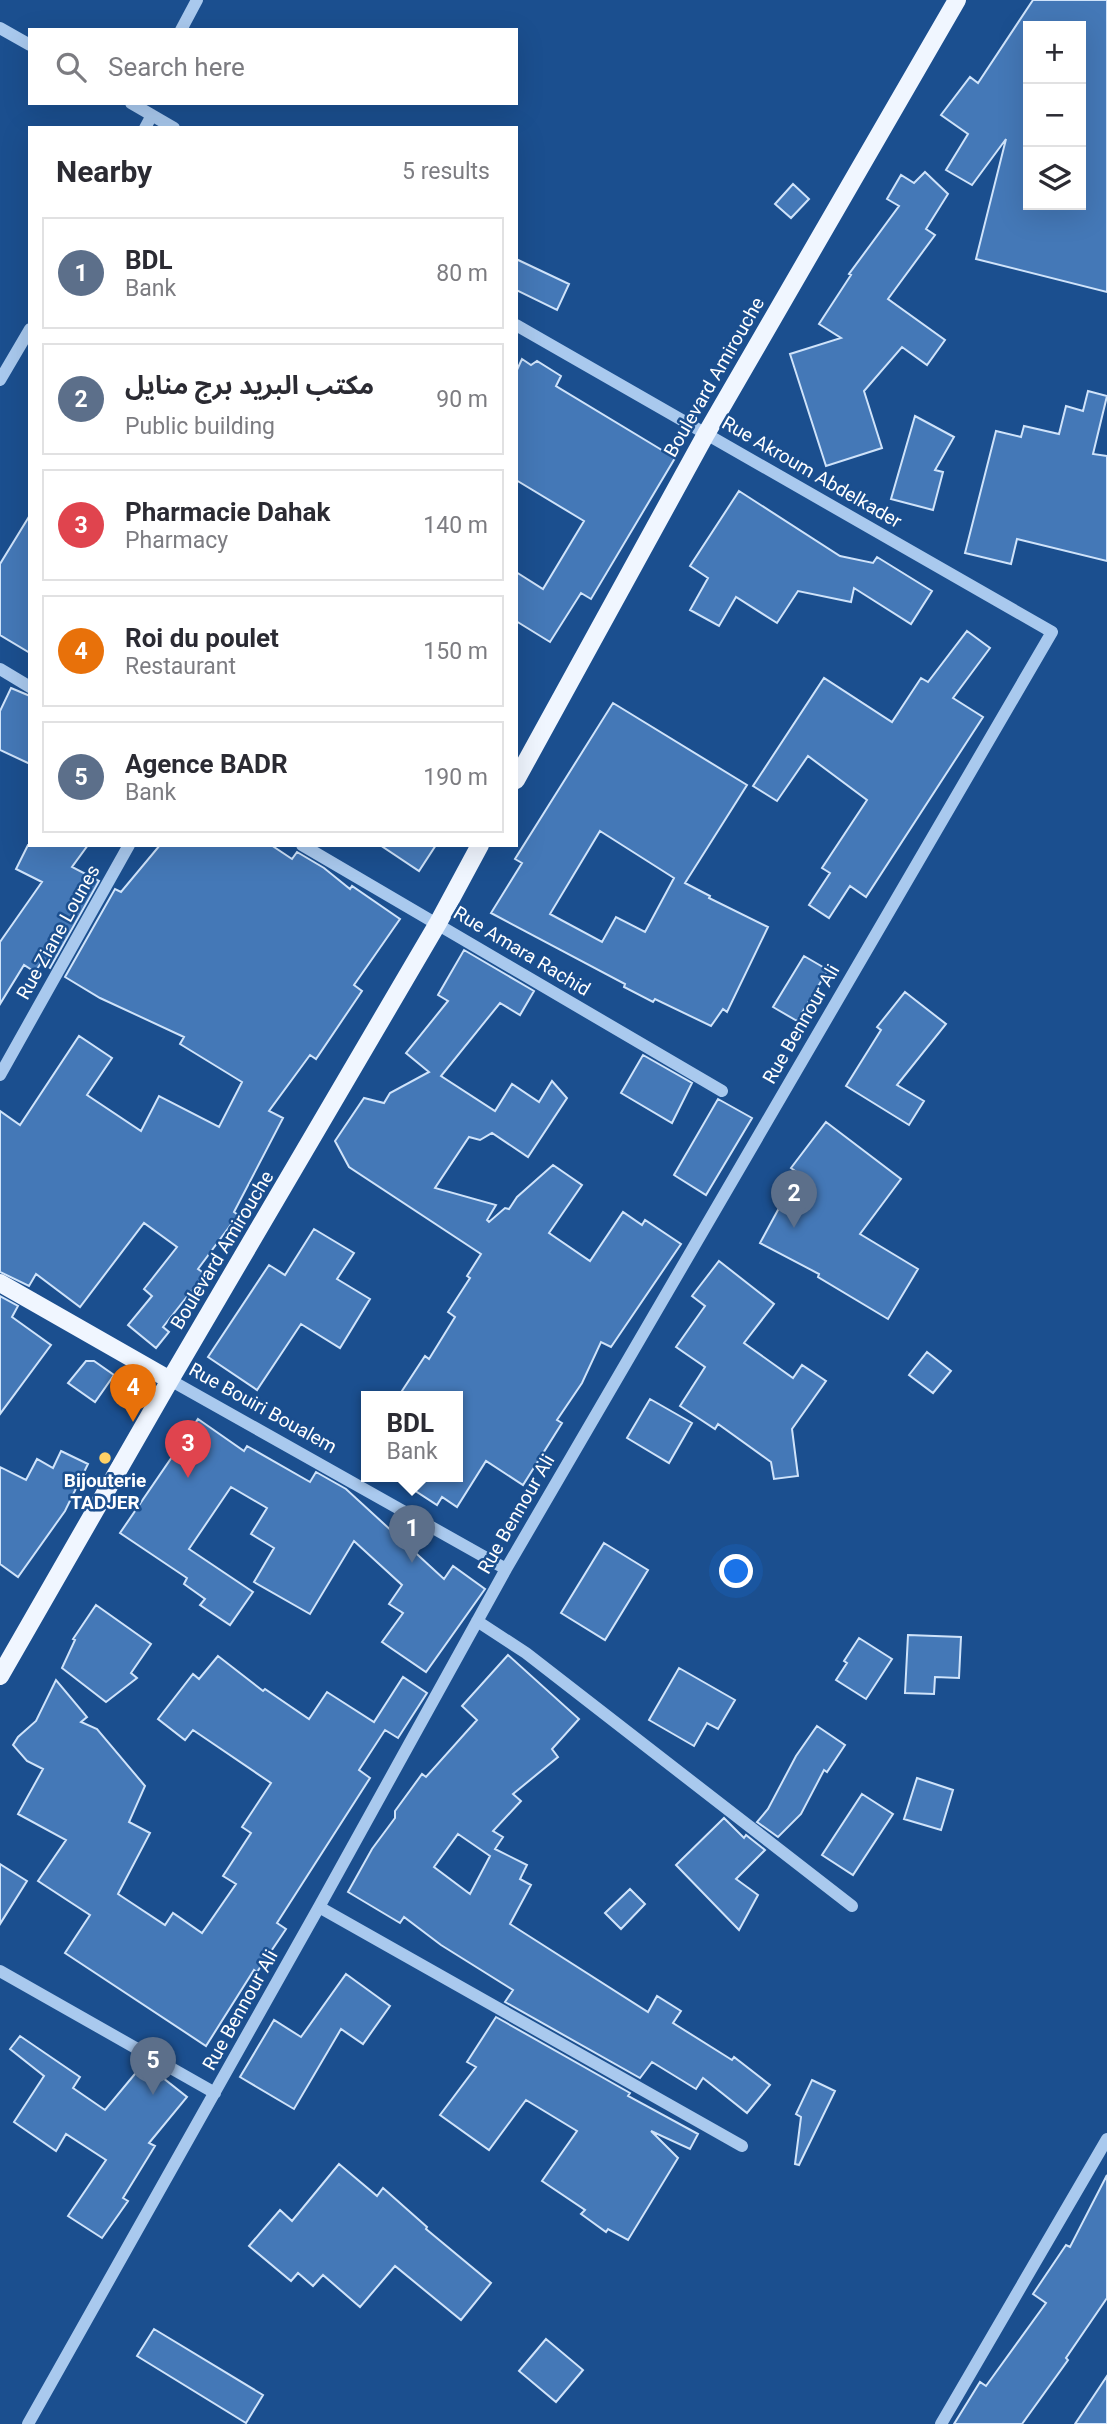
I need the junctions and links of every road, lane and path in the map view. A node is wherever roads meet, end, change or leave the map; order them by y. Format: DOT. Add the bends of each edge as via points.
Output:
graph roads {
  1 [pos="197,0"];
  2 [pos="957,0"];
  3 [pos="0,28"];
  4 [pos="182,28"];
  5 [pos="28,44"];
  6 [pos="137,105"];
  7 [pos="152,116"];
  8 [pos="146,126"];
  9 [pos="170,126"];
  10 [pos="518,326"];
  11 [pos="28,332"];
  12 [pos="0,380"];
  13 [pos="706,433"];
  14 [pos="1052,632"];
  15 [pos="0,669"];
  16 [pos="28,686"];
  17 [pos="518,776"];
  18 [pos="128,847"];
  19 [pos="305,847"];
  20 [pos="479,847"];
  21 [pos="438,923"];
  22 [pos="0,1075"];
  23 [pos="722,1091"];
  24 [pos="0,1283"];
  25 [pos="170,1380"];
  26 [pos="506,1569"];
  27 [pos="477,1621"];
  28 [pos="0,1675"];
  29 [pos="852,1906"];
  30 [pos="319,1907"];
  31 [pos="0,1971"];
  32 [pos="215,2093"];
  33 [pos="1107,2139"];
  34 [pos="742,2146"];
  35 [pos="28,2424"];
  36 [pos="942,2424"];
  1 -- 4 [label="street"];
  2 -- 13 [label="main road, Boulevard Amirouche"];
  3 -- 5 [label="street"];
  6 -- 7 [label="street"];
  7 -- 8 [label="street"];
  7 -- 9 [label="street"];
  10 -- 13 [label="street, Rue Akroum Abdelkader"];
  11 -- 12 [label="street"];
  13 -- 14 [label="street, Rue Akroum Abdelkader"];
  13 -- 17 [label="main road, Boulevard Amirouche"];
  14 -- 26 [label="street, Rue Bennour Ali"];
  15 -- 16 [label="street"];
  18 -- 22 [label="street, Rue Ziane Lounes"];
  19 -- 21 [label="street, Rue Amara Rachid"];
  20 -- 21 [label="main road, Boulevard Amirouche"];
  21 -- 23 [label="street, Rue Amara Rachid"];
  21 -- 25 [label="main road, Boulevard Amirouche"];
  24 -- 25 [label="main road, Rue Bouiri Boualem"];
  25 -- 26 [label="street, Rue Bouiri Boualem"];
  25 -- 28 [label="main road, Boulevard Amirouche"];
  26 -- 27 [label="street, Rue Bennour Ali"];
  27 -- 29 [label="street" via="526,1653"];
  27 -- 30 [label="street, Rue Bennour Ali"];
  30 -- 32 [label="street, Rue Bennour Ali"];
  30 -- 34 [label="street"];
  31 -- 32 [label="street"];
  32 -- 35 [label="street, Rue Bennour Ali"];
  33 -- 36 [label="street"];
}
